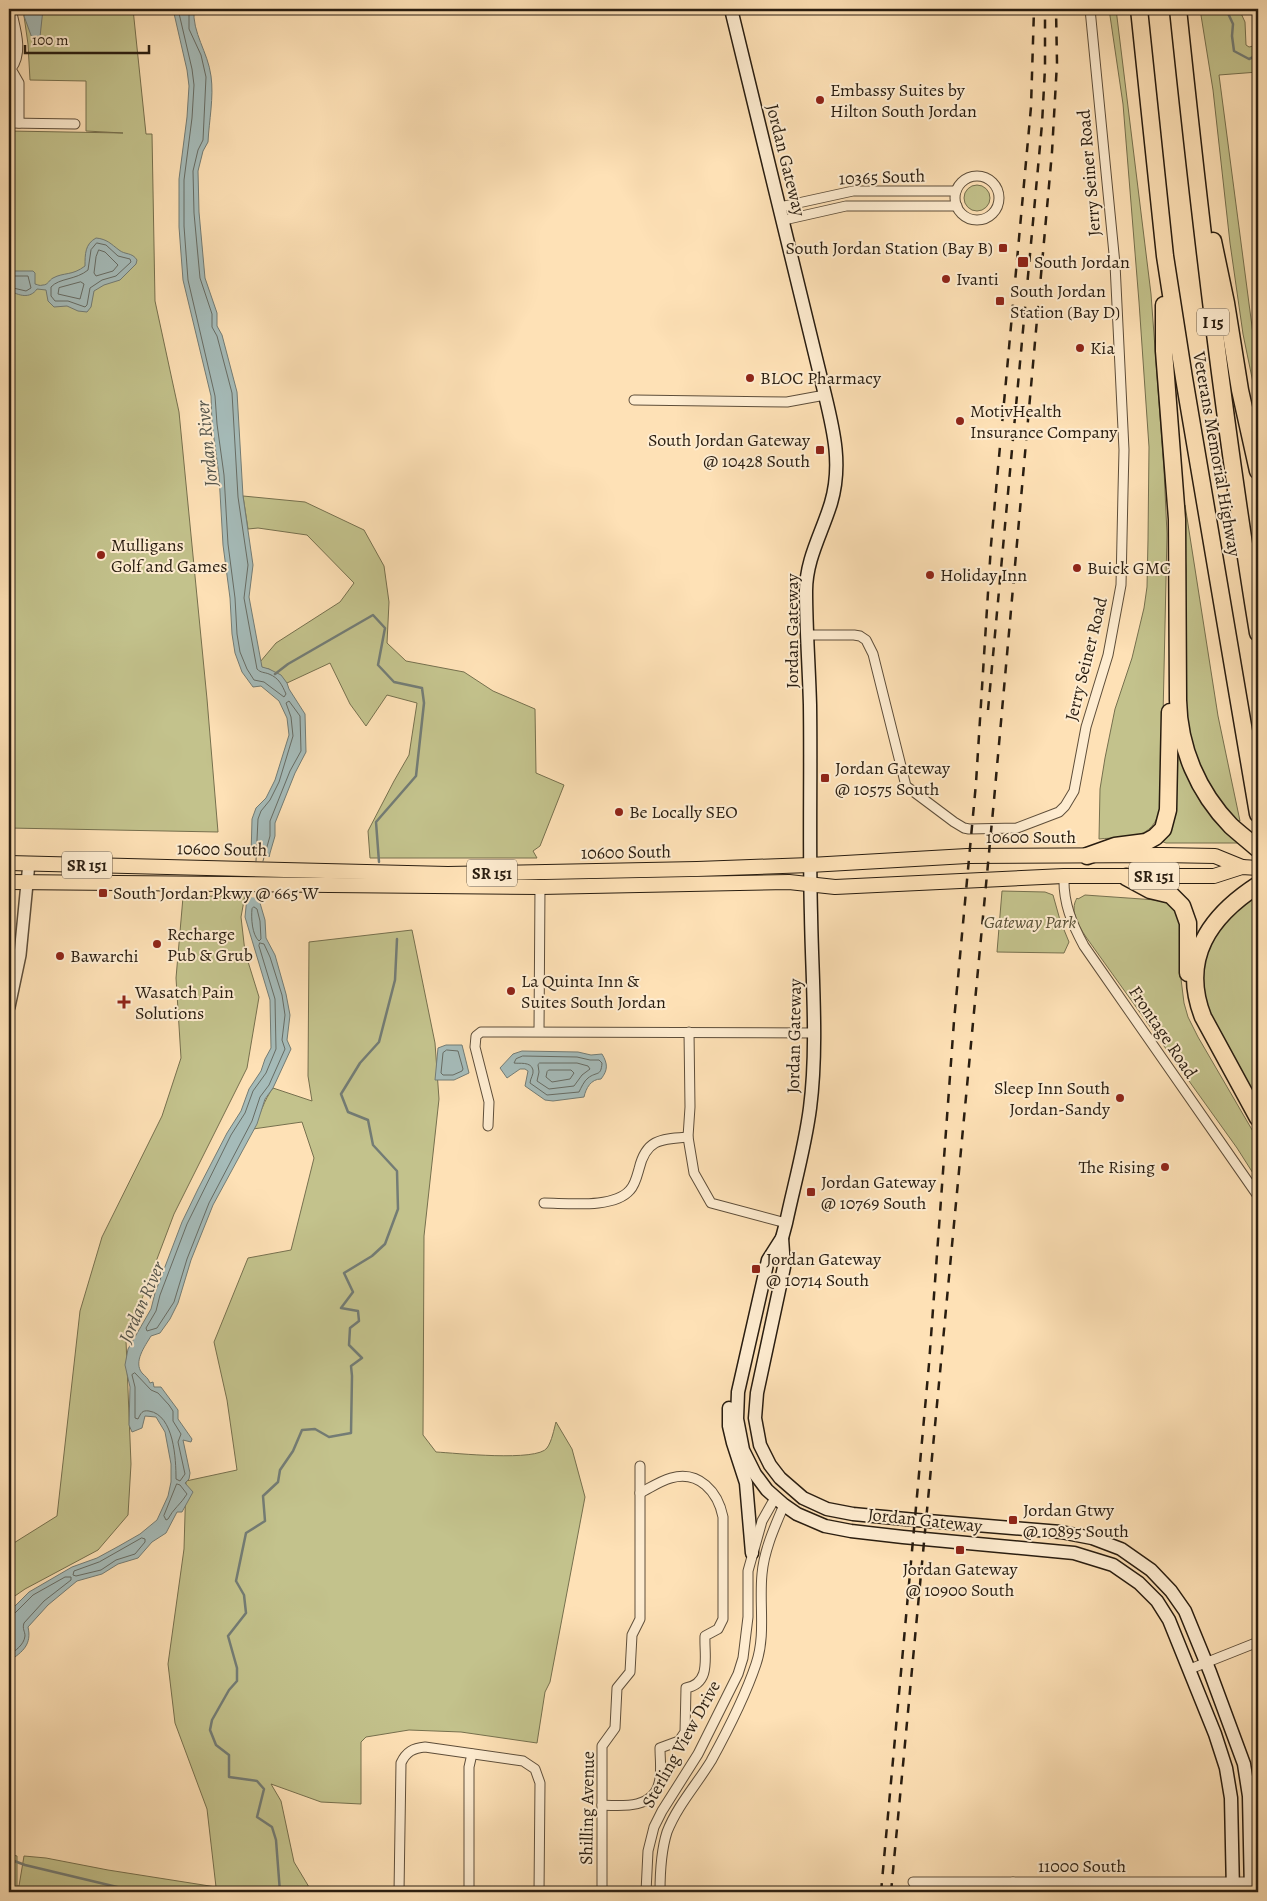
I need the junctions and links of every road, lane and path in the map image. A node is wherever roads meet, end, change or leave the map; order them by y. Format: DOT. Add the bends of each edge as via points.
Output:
graph roads {
  1 [pos="11,9"];
  2 [pos="731,9"];
  3 [pos="1090,9"];
  4 [pos="1139,9"];
  5 [pos="1178,9"];
  6 [pos="10,70"];
  7 [pos="9,123"];
  8 [pos="19,123"];
  9 [pos="75,124"];
  10 [pos="1194,154"];
  11 [pos="956,192"];
  12 [pos="956,206"];
  13 [pos="780,207"];
  14 [pos="784,220"];
  15 [pos="1164,256"];
  16 [pos="825,395"];
  17 [pos="634,400"];
  18 [pos="1258,471"];
  19 [pos="1177,620"];
  20 [pos="1258,634"];
  21 [pos="808,635"];
  22 [pos="1258,814"];
  23 [pos="1258,848"];
  24 [pos="1087,856"];
  25 [pos="9,863"];
  26 [pos="29,863"];
  27 [pos="810,865"];
  28 [pos="1242,867"];
  29 [pos="1258,868"];
  30 [pos="1064,876"];
  31 [pos="1126,877"];
  32 [pos="9,882"];
  33 [pos="28,882"];
  34 [pos="810,884"];
  35 [pos="540,887"];
  36 [pos="1254,887"];
  37 [pos="9,1007"];
  38 [pos="539,1031"];
  39 [pos="689,1032"];
  40 [pos="813,1032"];
  41 [pos="1219,1049"];
  42 [pos="1258,1118"];
  43 [pos="488,1126"];
  44 [pos="688,1137"];
  45 [pos="1258,1196"];
  46 [pos="544,1203"];
  47 [pos="786,1223"];
  48 [pos="782,1238"];
  49 [pos="743,1366"];
  50 [pos="757,1393"];
  51 [pos="640,1466"];
  52 [pos="640,1493"];
  53 [pos="780,1500"];
  54 [pos="846,1513"];
  55 [pos="752,1553"];
  56 [pos="1258,1642"];
  57 [pos="1206,1663"];
  58 [pos="1190,1670"];
  59 [pos="472,1754"];
  60 [pos="602,1805"];
  61 [pos="913,1882"];
  62 [pos="1013,1882"];
  63 [pos="1233,1887"];
  64 [pos="1251,1887"];
  65 [pos="399,1892"];
  66 [pos="469,1892"];
  67 [pos="540,1892"];
  68 [pos="602,1892"];
  69 [pos="646,1892"];
  70 [pos="660,1892"];
  71 [pos="1013,1892"];
  1 -- 6 [label="street" via="18,53"];
  2 -- 13 [label="main road, Jordan Gateway"];
  3 -- 21 [label="street, Jerry Seiner Road" via="1114,264 1124,450 1121,585 1108,655 1086,727 1070,799 1059,812 1017,828 969,829 959,825 906,786 873,654 866,640 854,635"];
  4 -- 15 [label="highway, Veterans Memorial Highway / I 15"];
  5 -- 10 [label="highway, Veterans Memorial Highway / I 15"];
  6 -- 8 [label="street" via="20,83"];
  7 -- 8 [label="street"];
  8 -- 9 [label="street"];
  10 -- 18 [label="highway"];
  10 -- 20 [label="highway, Veterans Memorial Highway / I 15" via="1217,358"];
  11 -- 12 [label="street"];
  11 -- 12 [label="street" via="967,178 982,176 994,183 1000,198 994,212 980,220 965,216"];
  11 -- 13 [label="street, 10365 South" via="853,192"];
  12 -- 14 [label="street, 10365 South" via="846,206"];
  13 -- 14 [label="main road, Jordan Gateway"];
  14 -- 16 [label="main road, Jordan Gateway"];
  15 -- 19 [label="highway" via="1164,351 1177,519"];
  15 -- 22 [label="highway, Veterans Memorial Highway / I 15"];
  16 -- 17 [label="street" via="787,402"];
  16 -- 21 [label="main road, Jordan Gateway" via="835,439 837,471 831,505 808,569"];
  19 -- 23 [label="highway" via="1178,708 1187,755 1205,792 1224,818"];
  19 -- 24 [label="highway" via="1166,823 1146,842 1115,846"];
  21 -- 27 [label="main road, Jordan Gateway"];
  24 -- 27 [label="main road, 10600 South / SR 151" via="967,856"];
  24 -- 28 [label="main road, 10600 South / SR 151" via="1215,856"];
  25 -- 26 [label="main road, 10600 South / SR 151"];
  26 -- 27 [label="main road, 10600 South / SR 151" via="448,874"];
  26 -- 33 [label="street"];
  27 -- 34 [label="main road, Jordan Gateway"];
  28 -- 29 [label="main road, 10600 South / SR 151"];
  28 -- 31 [label="main road, 10600 South / SR 151" via="1214,876"];
  30 -- 31 [label="main road, 10600 South / SR 151"];
  30 -- 34 [label="main road, 10600 South / SR 151" via="835,887"];
  30 -- 45 [label="street, Frontage Road" via="1069,916 1084,946"];
  31 -- 41 [label="highway" via="1150,890 1170,895 1182,906 1188,923 1191,1004 1197,1021"];
  32 -- 33 [label="main road, 10600 South / SR 151"];
  33 -- 35 [label="main road, 10600 South / SR 151"];
  33 -- 37 [label="street" via="20,955"];
  34 -- 35 [label="main road, 10600 South / SR 151"];
  34 -- 40 [label="main road, Jordan Gateway"];
  35 -- 38 [label="street"];
  36 -- 41 [label="highway" via="1226,909 1212,926 1197,959 1197,1000"];
  38 -- 39 [label="street"];
  38 -- 43 [label="street" via="481,1032 476,1036 475,1047 489,1102"];
  39 -- 40 [label="street"];
  39 -- 44 [label="street"];
  40 -- 47 [label="main road, Jordan Gateway" via="814,1072 810,1110"];
  41 -- 42 [label="highway"];
  44 -- 46 [label="street" via="662,1139 648,1147 630,1191 618,1198 600,1204"];
  44 -- 47 [label="street" via="694,1172 710,1203"];
  47 -- 48 [label="main road, Jordan Gateway"];
  48 -- 49 [label="main road, Jordan Gateway" via="768,1260"];
  48 -- 50 [label="main road, Jordan Gateway" via="784,1267"];
  49 -- 53 [label="main road, Jordan Gateway" via="737,1419 743,1450 755,1474"];
  49 -- 55 [label="main road" via="730,1388 729,1426 746,1482"];
  50 -- 53 [label="main road" via="747,1414 749,1430 755,1452"];
  50 -- 54 [label="main road, Jordan Gateway" via="755,1418 760,1445 770,1465 803,1498"];
  51 -- 52 [label="street, Shilling Avenue"];
  52 -- 60 [label="street, Shilling Avenue" via="640,1619 632,1635 630,1672 616,1693 615,1728 602,1746"];
  52 -- 60 [label="street" via="672,1477 684,1476 706,1484 714,1493 723,1517 723,1618 718,1629 705,1636 703,1677 698,1684 686,1688 685,1732 679,1741 660,1748 660,1778 656,1790 637,1804"];
  53 -- 54 [label="main road" via="789,1497 830,1516"];
  53 -- 55 [label="street, Sterling View Drive" via="762,1521"];
  53 -- 58 [label="main road, Jordan Gateway" via="797,1514 825,1526 1064,1551 1113,1565 1139,1583 1157,1601 1169,1620"];
  53 -- 70 [label="street, Sterling View Drive" via="762,1572 757,1662 711,1761 668,1832 662,1854"];
  54 -- 57 [label="main road, Jordan Gateway" via="1060,1532 1092,1538 1121,1549 1151,1570 1171,1591 1185,1611"];
  55 -- 69 [label="street, Sterling View Drive" via="748,1571 748,1617 738,1674 698,1754 654,1827 648,1852"];
  56 -- 57 [label="street"];
  57 -- 58 [label="street"];
  57 -- 64 [label="main road, Jordan Gateway" via="1244,1764 1249,1796"];
  58 -- 63 [label="main road, Jordan Gateway" via="1226,1768 1231,1798"];
  59 -- 65 [label="street" via="425,1747 416,1748 404,1756 400,1770"];
  59 -- 66 [label="street" via="469,1767"];
  59 -- 67 [label="street" via="523,1762 535,1769 540,1783"];
  60 -- 68 [label="street, Shilling Avenue"];
  61 -- 62 [label="street, 11000 South"];
  62 -- 63 [label="street, 11000 South"];
  62 -- 71 [label="street"];
  63 -- 64 [label="street, 11000 South"];
}
